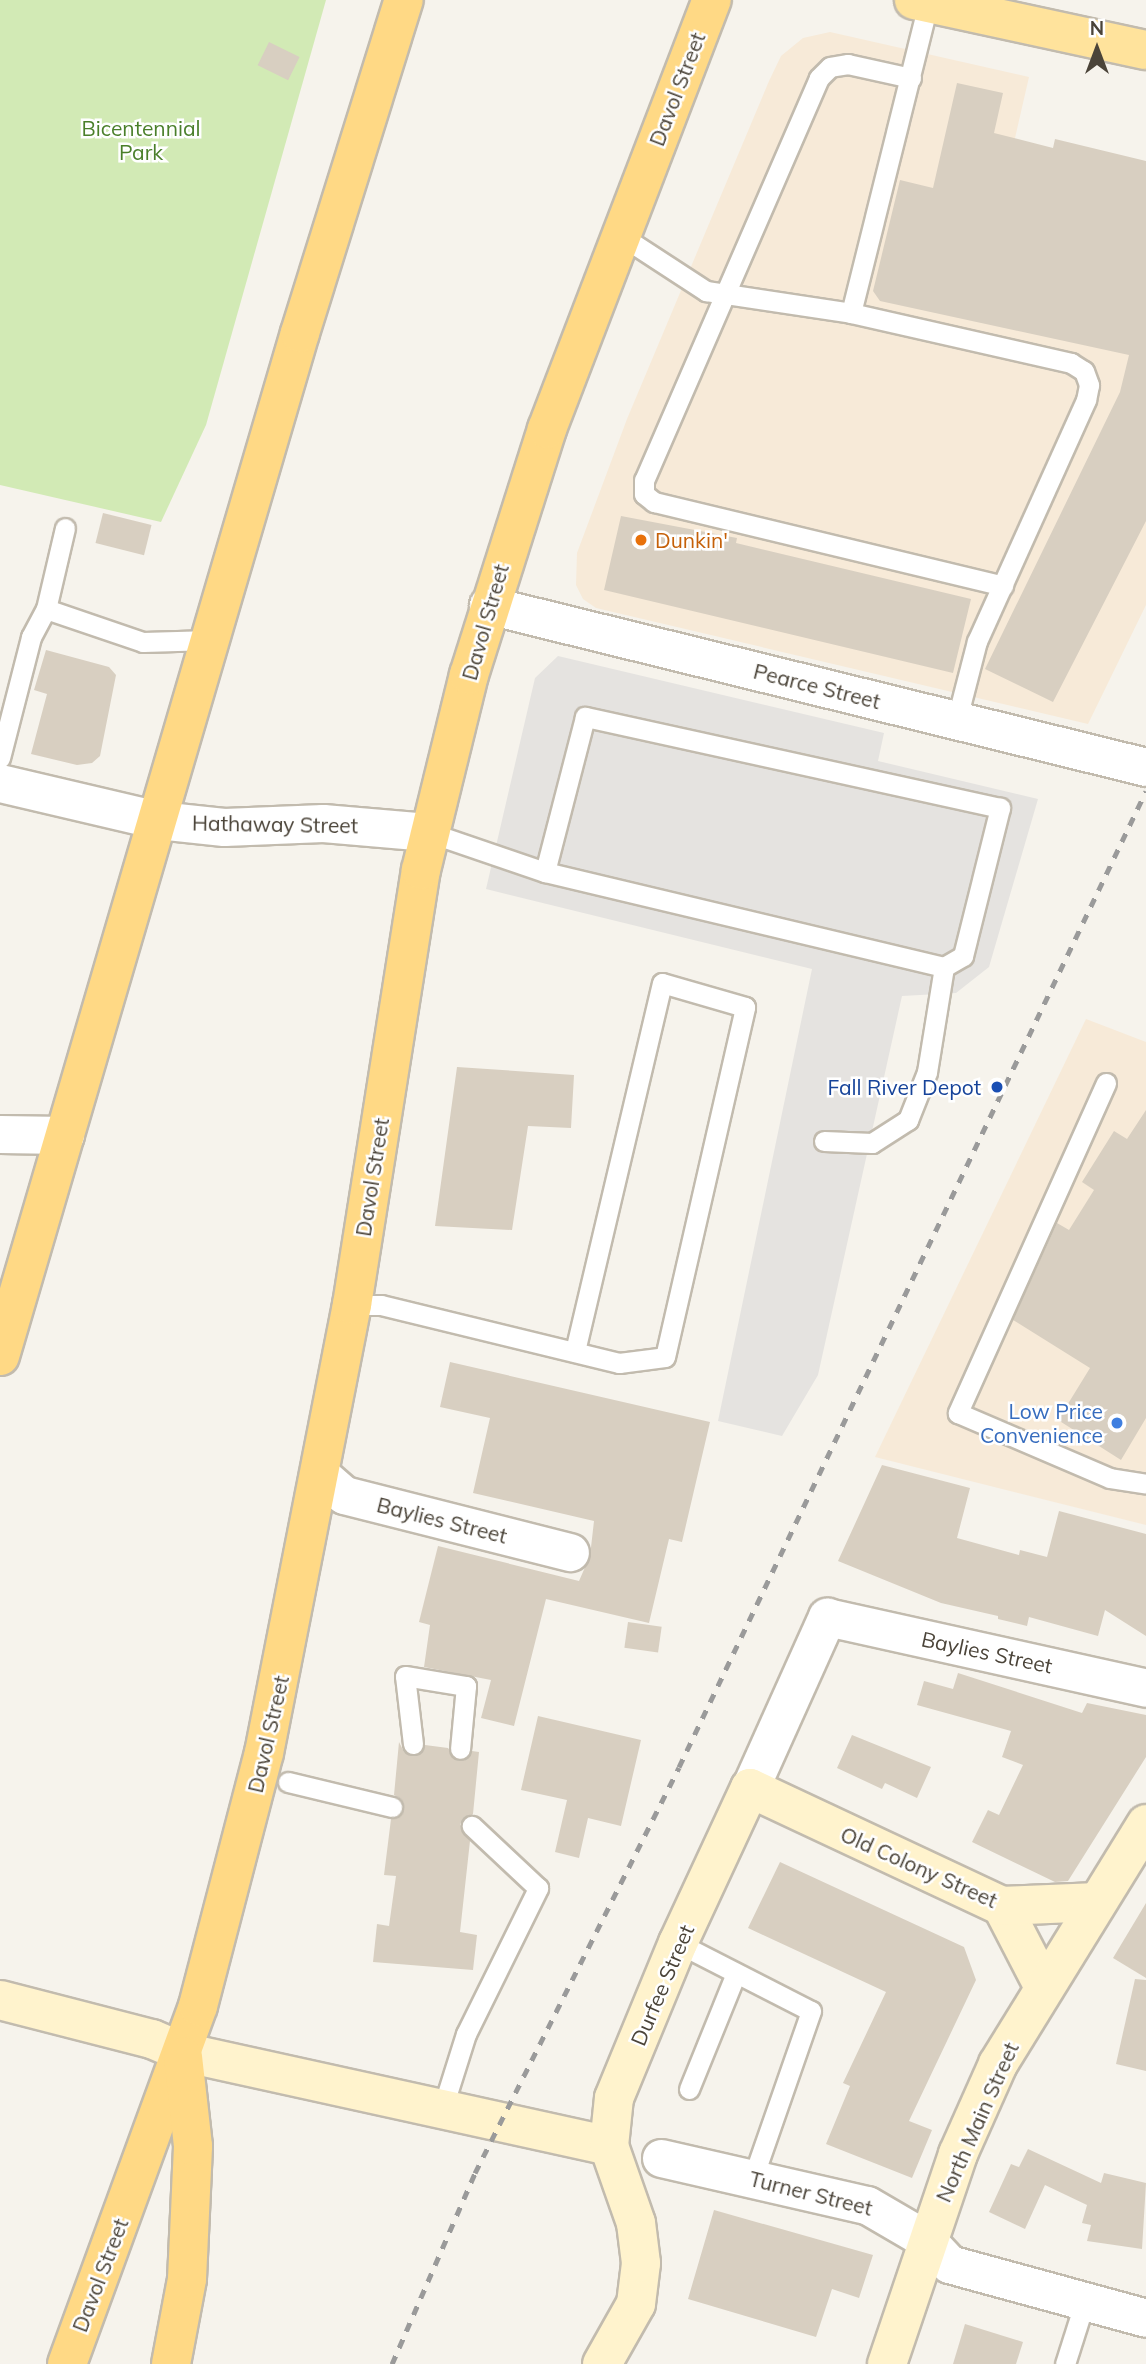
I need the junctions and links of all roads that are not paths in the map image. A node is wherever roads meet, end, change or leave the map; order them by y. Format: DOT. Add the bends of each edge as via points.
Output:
graph roads {
  1 [pos="404,0"];
  2 [pos="712,0"];
  3 [pos="943,3"];
  4 [pos="1146,50"];
  5 [pos="911,78"];
  6 [pos="620,235"];
  7 [pos="725,292"];
  8 [pos="851,313"];
  9 [pos="65,528"];
  10 [pos="1003,586"];
  11 [pos="488,605"];
  12 [pos="46,609"];
  13 [pos="211,640"];
  14 [pos="957,722"];
  15 [pos="0,758"];
  16 [pos="1146,767"];
  17 [pos="0,783"];
  18 [pos="158,820"];
  19 [pos="428,832"];
  20 [pos="545,872"];
  21 [pos="944,967"];
  22 [pos="1106,1083"];
  23 [pos="0,1134"];
  24 [pos="65,1135"];
  25 [pos="824,1142"];
  26 [pos="352,1305"];
  27 [pos="575,1352"];
  28 [pos="0,1356"];
  29 [pos="321,1475"];
  30 [pos="1146,1484"];
  31 [pos="570,1552"];
  32 [pos="827,1617"];
  33 [pos="1146,1688"];
  34 [pos="413,1744"];
  35 [pos="460,1749"];
  36 [pos="288,1782"];
  37 [pos="750,1788"];
  38 [pos="392,1807"];
  39 [pos="1146,1824"];
  40 [pos="472,1826"];
  41 [pos="1097,1902"];
  42 [pos="1002,1906"];
  43 [pos="678,1943"];
  44 [pos="736,1973"];
  45 [pos="1043,1985"];
  46 [pos="0,2000"];
  47 [pos="182,2052"];
  48 [pos="689,2089"];
  49 [pos="442,2110"];
  50 [pos="609,2146"];
  51 [pos="661,2158"];
  52 [pos="753,2178"];
  53 [pos="928,2240"];
  54 [pos="1086,2301"];
  55 [pos="1146,2318"];
  56 [pos="67,2364"];
  57 [pos="171,2364"];
  58 [pos="602,2364"];
  59 [pos="887,2364"];
  60 [pos="1065,2364"];
  1 -- 13 [label="highway"];
  2 -- 6 [label="highway, Davol Street"];
  3 -- 4 [label="main road"];
  3 -- 5 [label="lane"];
  5 -- 7 [label="lane" via="848,64 824,72"];
  5 -- 8 [label="lane"];
  6 -- 7 [label="lane" via="706,291"];
  6 -- 11 [label="highway, Davol Street" via="534,464"];
  7 -- 8 [label="lane"];
  7 -- 10 [label="lane" via="645,480 648,500"];
  8 -- 10 [label="lane" via="1071,363 1084,371 1089,385 1086,400"];
  9 -- 12 [label="lane"];
  10 -- 14 [label="lane" via="977,641"];
  11 -- 14 [label="street, Pearce Street"];
  11 -- 19 [label="highway, Davol Street"];
  12 -- 13 [label="lane" via="143,642"];
  12 -- 15 [label="lane" via="31,637"];
  13 -- 18 [label="highway"];
  14 -- 16 [label="street, Pearce Street"];
  17 -- 18 [label="street, Hathaway Street"];
  18 -- 19 [label="street, Hathaway Street" via="224,827 323,823"];
  18 -- 24 [label="highway"];
  19 -- 20 [label="lane"];
  19 -- 26 [label="highway, Davol Street"];
  20 -- 21 [label="lane"];
  20 -- 21 [label="lane" via="585,717 1000,808 963,956"];
  21 -- 25 [label="lane" via="928,1072 908,1120 872,1143"];
  22 -- 30 [label="lane" via="958,1412 1110,1478"];
  23 -- 24 [label="street"];
  24 -- 28 [label="highway"];
  26 -- 27 [label="lane" via="381,1305"];
  26 -- 29 [label="highway, Davol Street"];
  27 -- 27 [label="lane" via="619,1363 665,1357 745,1007 662,984"];
  29 -- 31 [label="street, Baylies Street" via="344,1495"];
  29 -- 47 [label="highway, Davol Street" via="264,1753 217,1940"];
  32 -- 33 [label="street, Baylies Street"];
  32 -- 37 [label="street, Durfee Street"];
  34 -- 35 [label="lane" via="405,1676 466,1686"];
  36 -- 38 [label="lane"];
  37 -- 42 [label="main road, Old Colony Street"];
  37 -- 43 [label="main road, Durfee Street"];
  39 -- 41 [label="main road, North Main Street"];
  40 -- 49 [label="lane" via="538,1888 467,2034"];
  41 -- 42 [label="main road, Old Colony Street"];
  41 -- 45 [label="main road, North Main Street"];
  42 -- 45 [label="main road"];
  43 -- 44 [label="lane"];
  43 -- 50 [label="main road, Durfee Street" via="614,2098"];
  44 -- 48 [label="lane"];
  44 -- 52 [label="lane" via="811,2011"];
  45 -- 53 [label="main road, North Main Street" via="998,2064 958,2154"];
  46 -- 47 [label="main road" via="152,2039"];
  47 -- 49 [label="main road"];
  47 -- 56 [label="highway, Davol Street"];
  47 -- 57 [label="highway" via="193,2146 187,2279"];
  49 -- 50 [label="main road"];
  50 -- 58 [label="main road, Durfee Street" via="636,2223 641,2263 636,2304"];
  51 -- 52 [label="street, Turner Street"];
  52 -- 53 [label="street, Turner Street" via="867,2205"];
  53 -- 54 [label="street, Turner Street" via="949,2264"];
  53 -- 59 [label="main road, North Main Street"];
  54 -- 55 [label="street, Turner Street"];
  54 -- 60 [label="lane"];
}
